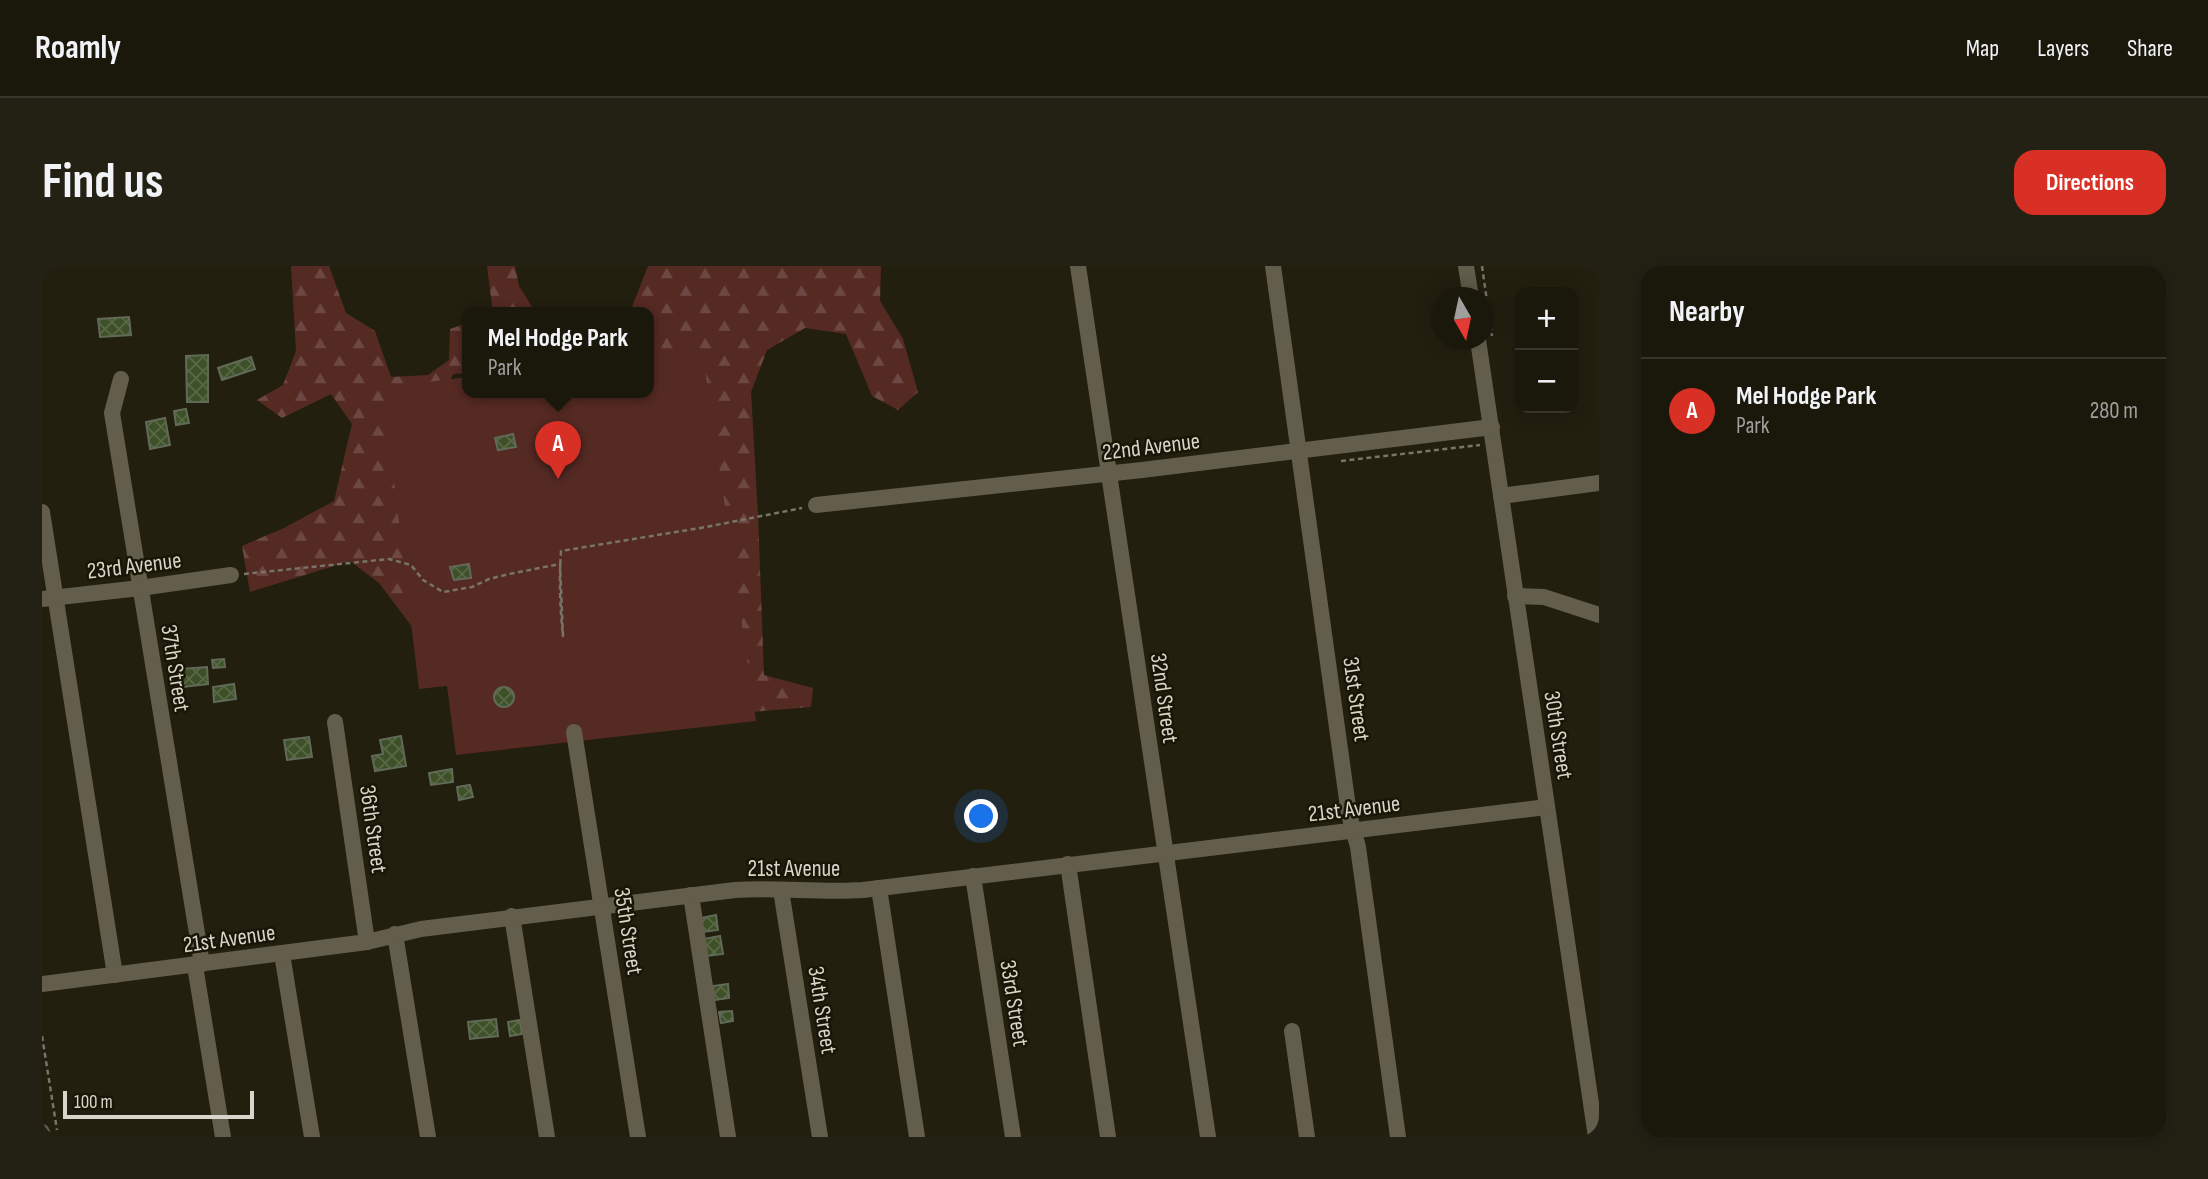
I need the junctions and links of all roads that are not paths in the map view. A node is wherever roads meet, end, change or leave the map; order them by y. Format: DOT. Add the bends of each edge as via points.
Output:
graph roads {
  1 [pos="1078,266"];
  2 [pos="1273,266"];
  3 [pos="1466,266"];
  4 [pos="1469,287"];
  5 [pos="1480,350"];
  6 [pos="121,379"];
  7 [pos="1492,427"];
  8 [pos="1300,451"];
  9 [pos="1109,474"];
  10 [pos="1598,488"];
  11 [pos="1501,496"];
  12 [pos="816,505"];
  13 [pos="42,512"];
  14 [pos="230,575"];
  15 [pos="141,588"];
  16 [pos="1515,596"];
  17 [pos="49,598"];
  18 [pos="1599,615"];
  19 [pos="335,722"];
  20 [pos="574,732"];
  21 [pos="1547,807"];
  22 [pos="1354,831"];
  23 [pos="1165,853"];
  24 [pos="1068,864"];
  25 [pos="973,876"];
  26 [pos="879,888"];
  27 [pos="782,890"];
  28 [pos="691,895"];
  29 [pos="602,907"];
  30 [pos="512,916"];
  31 [pos="395,934"];
  32 [pos="367,942"];
  33 [pos="282,954"];
  34 [pos="198,965"];
  35 [pos="115,975"];
  36 [pos="42,984"];
  37 [pos="1292,1031"];
  38 [pos="223,1137"];
  39 [pos="312,1137"];
  40 [pos="428,1137"];
  41 [pos="547,1137"];
  42 [pos="638,1137"];
  43 [pos="728,1137"];
  44 [pos="820,1137"];
  45 [pos="917,1137"];
  46 [pos="1013,1137"];
  47 [pos="1108,1137"];
  48 [pos="1208,1137"];
  49 [pos="1307,1137"];
  50 [pos="1398,1137"];
  51 [pos="1596,1137"];
  1 -- 9 [label="street, 32nd Street"];
  2 -- 8 [label="street, 31st Street"];
  3 -- 4 [label="street"];
  5 -- 7 [label="street, 30th Street"];
  6 -- 15 [label="street, 37th Street" via="112,413"];
  7 -- 8 [label="street, 22nd Avenue"];
  7 -- 11 [label="street, 30th Street"];
  8 -- 9 [label="street, 22nd Avenue"];
  8 -- 22 [label="street, 31st Street"];
  9 -- 12 [label="street, 22nd Avenue"];
  9 -- 23 [label="street, 32nd Street"];
  10 -- 11 [label="street"];
  11 -- 16 [label="street, 30th Street"];
  13 -- 17 [label="street"];
  14 -- 15 [label="street, 23rd Avenue"];
  15 -- 17 [label="street, 23rd Avenue"];
  15 -- 34 [label="street, 37th Street"];
  16 -- 18 [label="street" via="1544,597"];
  16 -- 21 [label="street, 30th Street"];
  17 -- 35 [label="street"];
  19 -- 32 [label="street, 36th Street"];
  20 -- 29 [label="street, 35th Street"];
  21 -- 22 [label="street, 21st Avenue"];
  21 -- 51 [label="street, 30th Street"];
  22 -- 23 [label="street, 21st Avenue"];
  22 -- 50 [label="street, 31st Street"];
  23 -- 24 [label="street, 21st Avenue"];
  23 -- 48 [label="street, 32nd Street"];
  24 -- 25 [label="street, 21st Avenue"];
  24 -- 47 [label="street"];
  25 -- 26 [label="street, 21st Avenue"];
  25 -- 46 [label="street, 33rd Street"];
  26 -- 27 [label="street, 21st Avenue"];
  26 -- 45 [label="street"];
  27 -- 28 [label="street, 21st Avenue"];
  27 -- 44 [label="street, 34th Street"];
  28 -- 29 [label="street, 21st Avenue"];
  28 -- 43 [label="street"];
  29 -- 30 [label="street, 21st Avenue"];
  29 -- 42 [label="street, 35th Street"];
  30 -- 31 [label="street, 21st Avenue"];
  30 -- 41 [label="street"];
  31 -- 32 [label="street, 21st Avenue"];
  31 -- 40 [label="street"];
  32 -- 33 [label="street, 21st Avenue"];
  33 -- 34 [label="street, 21st Avenue"];
  33 -- 39 [label="street"];
  34 -- 35 [label="street, 21st Avenue"];
  34 -- 38 [label="street, 37th Street"];
  35 -- 36 [label="street, 21st Avenue"];
  37 -- 49 [label="street"];
}
